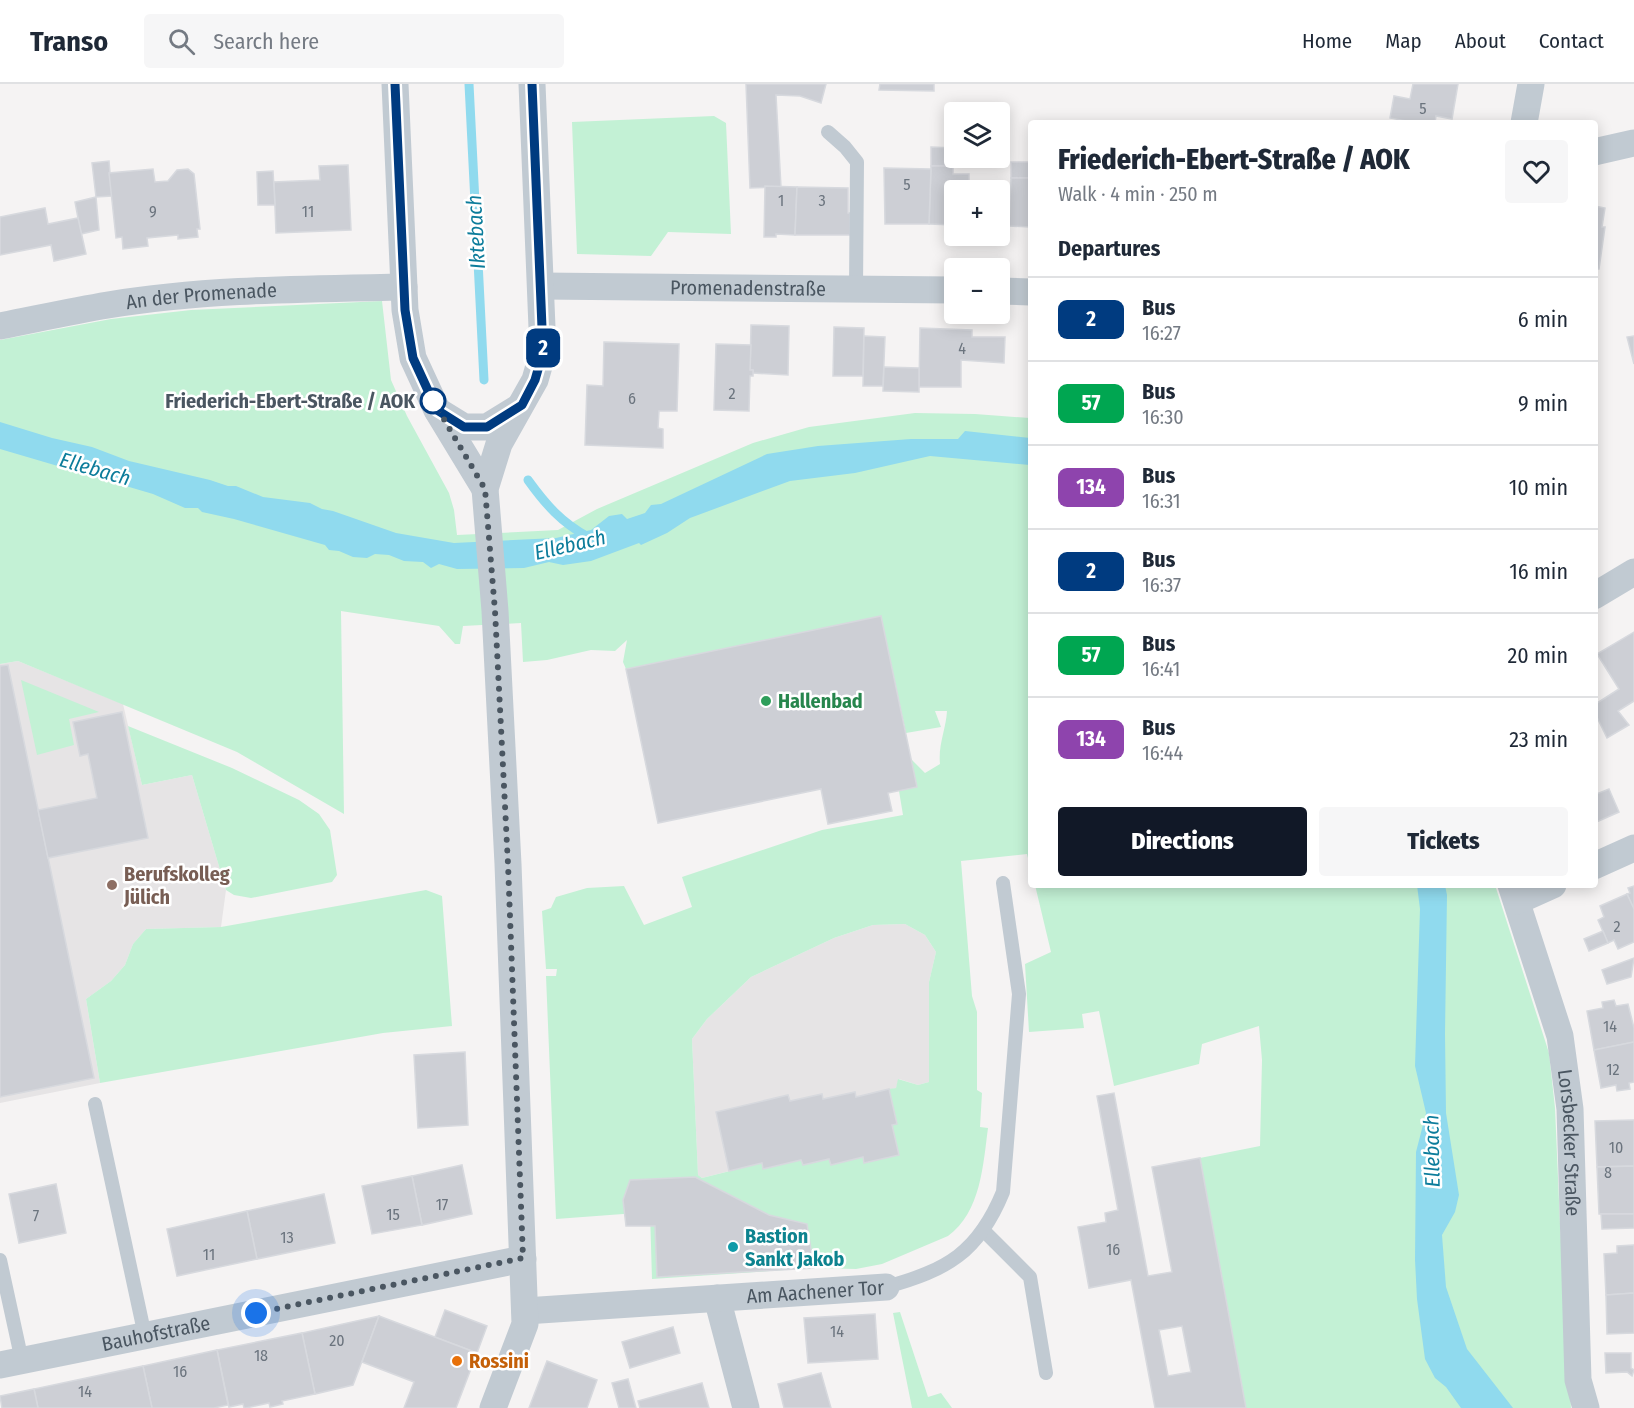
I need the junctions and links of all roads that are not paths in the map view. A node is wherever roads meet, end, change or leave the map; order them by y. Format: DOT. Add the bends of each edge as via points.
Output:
graph roads {
  1 [pos="395,84"];
  2 [pos="532,84"];
  3 [pos="1531,84"];
  4 [pos="1525,120"];
  5 [pos="828,132"];
  6 [pos="1634,142"];
  7 [pos="1598,151"];
  8 [pos="542,286"];
  9 [pos="404,287"];
  10 [pos="856,289"];
  11 [pos="944,290"];
  12 [pos="1010,291"];
  13 [pos="1028,292"];
  14 [pos="0,326"];
  15 [pos="522,405"];
  16 [pos="437,410"];
  17 [pos="485,489"];
  18 [pos="1634,572"];
  19 [pos="1598,594"];
  20 [pos="1634,848"];
  21 [pos="1598,864"];
  22 [pos="1003,883"];
  23 [pos="1538,888"];
  24 [pos="1514,893"];
  25 [pos="96,1104"];
  26 [pos="983,1230"];
  27 [pos="523,1258"];
  28 [pos="0,1260"];
  29 [pos="886,1287"];
  30 [pos="717,1298"];
  31 [pos="525,1311"];
  32 [pos="145,1336"];
  33 [pos="11,1363"];
  34 [pos="1046,1373"];
  35 [pos="493,1408"];
  36 [pos="746,1408"];
  37 [pos="1586,1408"];
  1 -- 9 [label="street"];
  2 -- 8 [label="street"];
  3 -- 4 [label="street"];
  5 -- 10 [label="lane" via="857,162"];
  6 -- 7 [label="street"];
  8 -- 10 [label="street, Promenadenstraße"];
  8 -- 15 [label="street" via="543,352"];
  9 -- 14 [label="street, An der Promenade" via="204,294 109,305"];
  9 -- 16 [label="street" via="413,358"];
  10 -- 11 [label="street, Promenadenstraße"];
  12 -- 13 [label="street"];
  15 -- 16 [label="street" via="487,427 464,427"];
  15 -- 17 [label="street" via="499,444"];
  16 -- 17 [label="street"];
  17 -- 27 [label="street" via="508,864"];
  18 -- 19 [label="street"];
  20 -- 21 [label="street"];
  22 -- 26 [label="lane, Am Aachener Tor" via="1019,994 1003,1192"];
  23 -- 24 [label="street"];
  24 -- 37 [label="street, Lorsbecker Straße" via="1560,1036 1570,1109 1578,1380"];
  25 -- 32 [label="lane"];
  26 -- 29 [label="lane, Am Aachener Tor" via="954,1261"];
  26 -- 34 [label="lane" via="1030,1277"];
  27 -- 31 [label="street"];
  27 -- 32 [label="street, Bauhofstraße"];
  28 -- 33 [label="lane"];
  29 -- 30 [label="street, Am Aachener Tor"];
  30 -- 31 [label="street, Am Aachener Tor"];
  30 -- 36 [label="street, Am Aachener Tor"];
  31 -- 35 [label="street" via="525,1324"];
  32 -- 33 [label="street, Bauhofstraße"];
}
